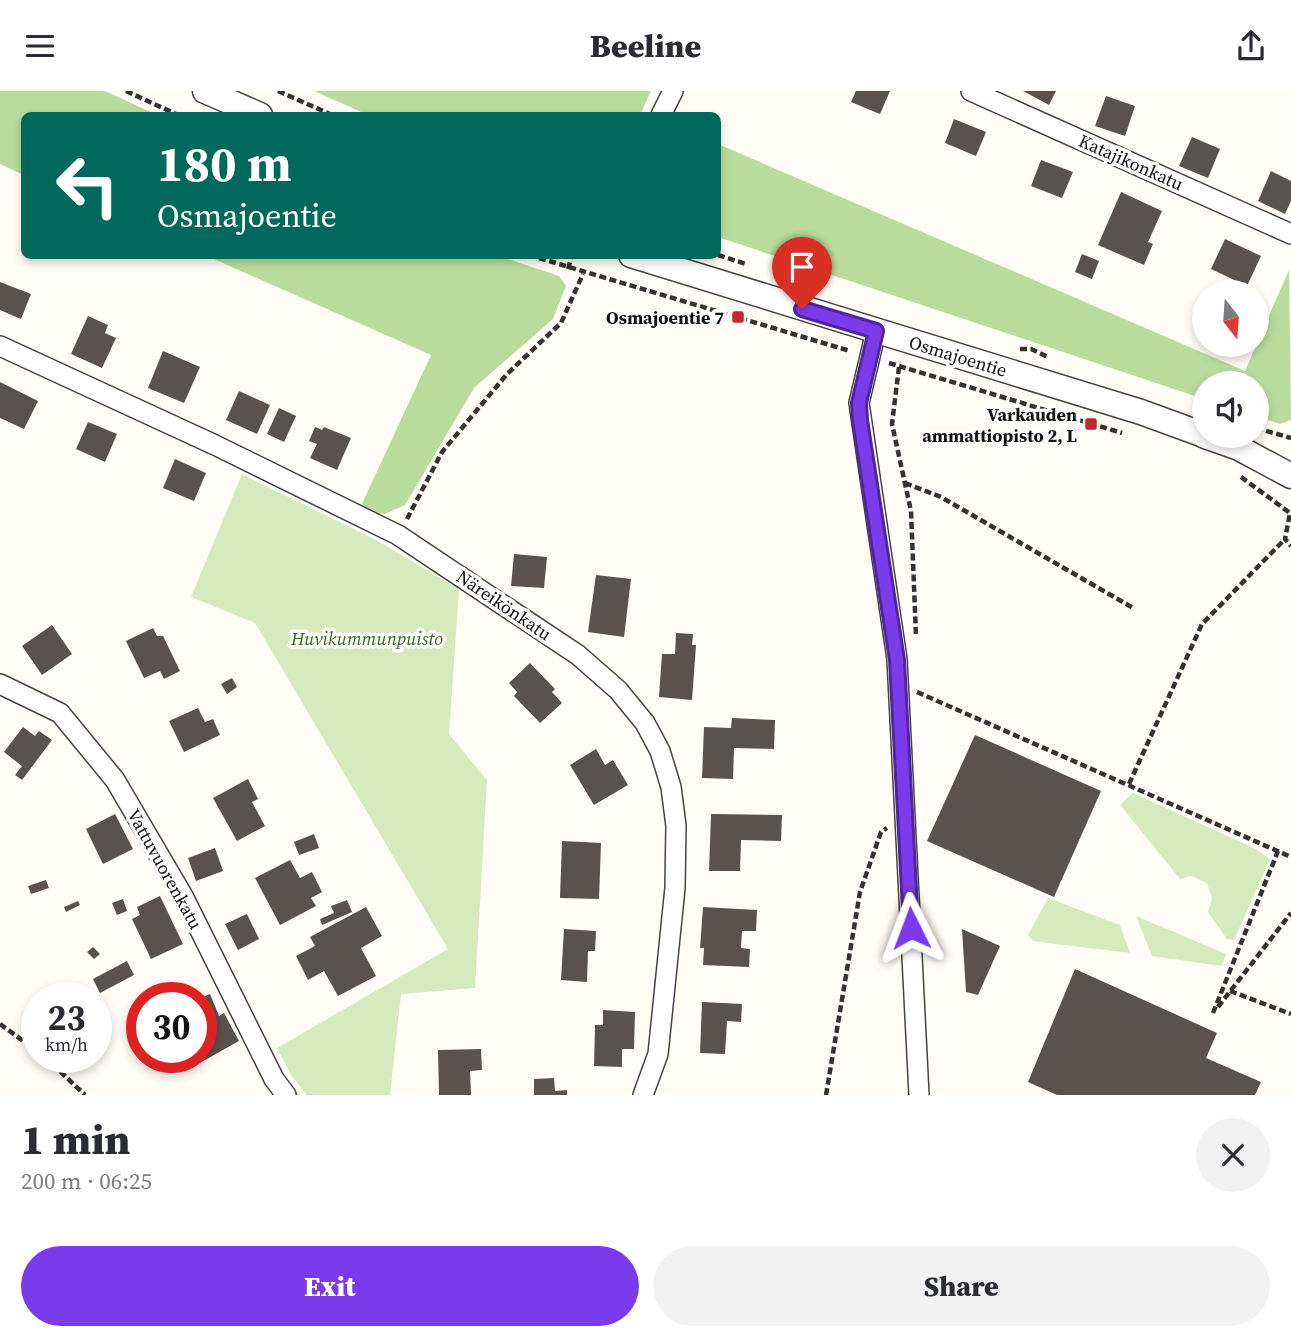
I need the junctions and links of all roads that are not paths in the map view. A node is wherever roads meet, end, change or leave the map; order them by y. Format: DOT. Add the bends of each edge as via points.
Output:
graph roads {
  1 [pos="205,91"];
  2 [pos="673,91"];
  3 [pos="971,91"];
  4 [pos="253,112"];
  5 [pos="662,112"];
  6 [pos="1291,234"];
  7 [pos="644,259"];
  8 [pos="876,331"];
  9 [pos="0,346"];
  10 [pos="1192,431"];
  11 [pos="1239,448"];
  12 [pos="1291,476"];
  13 [pos="0,684"];
  14 [pos="286,1095"];
  15 [pos="643,1095"];
  16 [pos="919,1095"];
  1 -- 4 [label="street"];
  2 -- 5 [label="street"];
  3 -- 6 [label="street, Katajikonkatu"];
  7 -- 8 [label="street, Osmajoentie"];
  8 -- 10 [label="street, Osmajoentie"];
  8 -- 16 [label="street" via="859,403 899,685"];
  9 -- 15 [label="street, Näreikönkatu" via="398,535 578,655 618,689 660,751 676,826 675,888 658,1054"];
  11 -- 12 [label="street, Osmajoentie"];
  13 -- 14 [label="street, Vattuvuorenkatu" via="60,713 115,780 183,896"];
}
